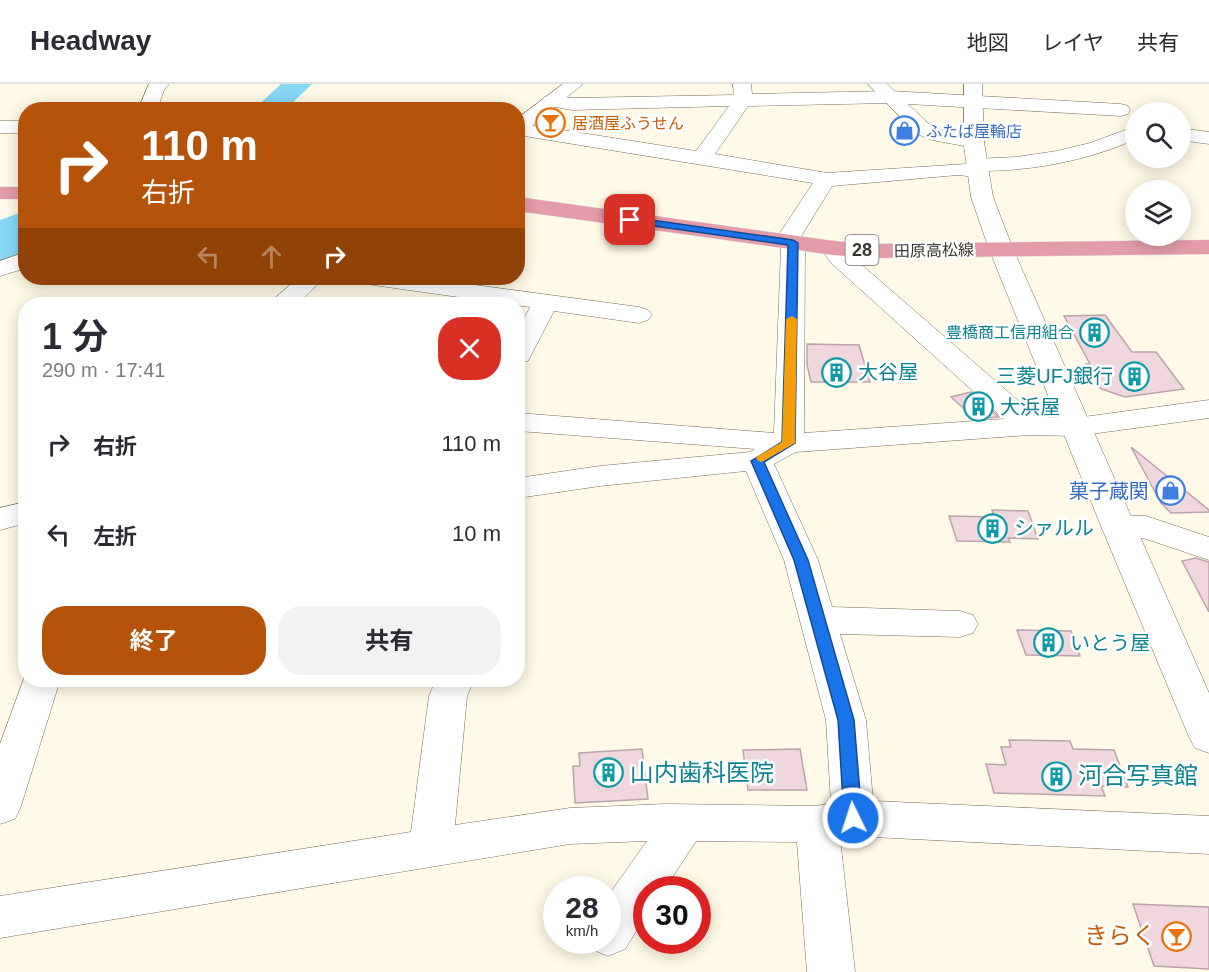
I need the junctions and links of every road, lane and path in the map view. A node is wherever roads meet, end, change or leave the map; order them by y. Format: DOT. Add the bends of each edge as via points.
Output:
graph roads {
  1 [pos="160,84"];
  2 [pos="574,84"];
  3 [pos="1106,89"];
  4 [pos="884,90"];
  5 [pos="742,92"];
  6 [pos="973,93"];
  7 [pos="550,101"];
  8 [pos="150,102"];
  9 [pos="1125,112"];
  10 [pos="1125,116"];
  11 [pos="525,122"];
  12 [pos="0,127"];
  13 [pos="18,127"];
  14 [pos="525,129"];
  15 [pos="1191,136"];
  16 [pos="1125,137"];
  17 [pos="1209,138"];
  18 [pos="974,142"];
  19 [pos="702,158"];
  20 [pos="975,168"];
  21 [pos="825,180"];
  22 [pos="525,205"];
  23 [pos="790,243"];
  24 [pos="1209,247"];
  25 [pos="833,248"];
  26 [pos="1001,249"];
  27 [pos="18,262"];
  28 [pos="0,269"];
  29 [pos="304,285"];
  30 [pos="423,285"];
  31 [pos="292,297"];
  32 [pos="510,297"];
  33 [pos="525,299"];
  34 [pos="546,302"];
  35 [pos="639,315"];
  36 [pos="525,342"];
  37 [pos="1209,409"];
  38 [pos="525,423"];
  39 [pos="1029,426"];
  40 [pos="1076,427"];
  41 [pos="789,443"];
  42 [pos="757,461"];
  43 [pos="525,487"];
  44 [pos="18,514"];
  45 [pos="0,519"];
  46 [pos="1117,526"];
  47 [pos="1209,549"];
  48 [pos="818,620"];
  49 [pos="960,624"];
  50 [pos="39,687"];
  51 [pos="452,687"];
  52 [pos="1209,737"];
  53 [pos="0,806"];
  54 [pos="835,821"];
  55 [pos="685,822"];
  56 [pos="1209,835"];
  57 [pos="431,847"];
  58 [pos="621,914"];
  59 [pos="0,917"];
  60 [pos="831,972"];
  1 -- 8 [label="street"];
  2 -- 7 [label="street"];
  3 -- 9 [label="street"];
  4 -- 5 [label="street"];
  4 -- 6 [label="street"];
  4 -- 18 [label="street" via="924,130"];
  5 -- 7 [label="street" via="572,104"];
  5 -- 19 [label="street"];
  6 -- 10 [label="street"];
  6 -- 18 [label="street"];
  7 -- 11 [label="street"];
  12 -- 13 [label="street"];
  14 -- 19 [label="street"];
  15 -- 17 [label="street"];
  16 -- 20 [label="street" via="1057,158"];
  18 -- 20 [label="street"];
  19 -- 21 [label="street"];
  20 -- 21 [label="street"];
  20 -- 26 [label="street" via="984,208"];
  21 -- 23 [label="street"];
  22 -- 23 [label="main road, 田原高松線 / 28"];
  23 -- 25 [label="main road, 田原高松線 / 28"];
  23 -- 41 [label="street"];
  24 -- 26 [label="main road, 田原高松線 / 28"];
  25 -- 26 [label="main road, 田原高松線 / 28"];
  25 -- 39 [label="street" via="838,258"];
  26 -- 40 [label="street"];
  27 -- 28 [label="street"];
  29 -- 31 [label="street"];
  30 -- 32 [label="street"];
  33 -- 34 [label="street"];
  34 -- 35 [label="street"];
  34 -- 36 [label="street"];
  37 -- 40 [label="street"];
  38 -- 41 [label="street"];
  39 -- 40 [label="street"];
  39 -- 41 [label="street"];
  40 -- 46 [label="street"];
  41 -- 42 [label="street"];
  42 -- 43 [label="street"];
  42 -- 48 [label="street" via="801,560"];
  44 -- 45 [label="street"];
  46 -- 47 [label="street" via="1146,527"];
  46 -- 52 [label="street"];
  48 -- 49 [label="street"];
  48 -- 54 [label="street" via="846,720"];
  50 -- 53 [label="street"];
  51 -- 57 [label="street"];
  54 -- 55 [label="street"];
  54 -- 56 [label="street"];
  54 -- 60 [label="street" via="823,870"];
  55 -- 57 [label="street" via="570,826"];
  55 -- 58 [label="street"];
  57 -- 59 [label="street"];
}
